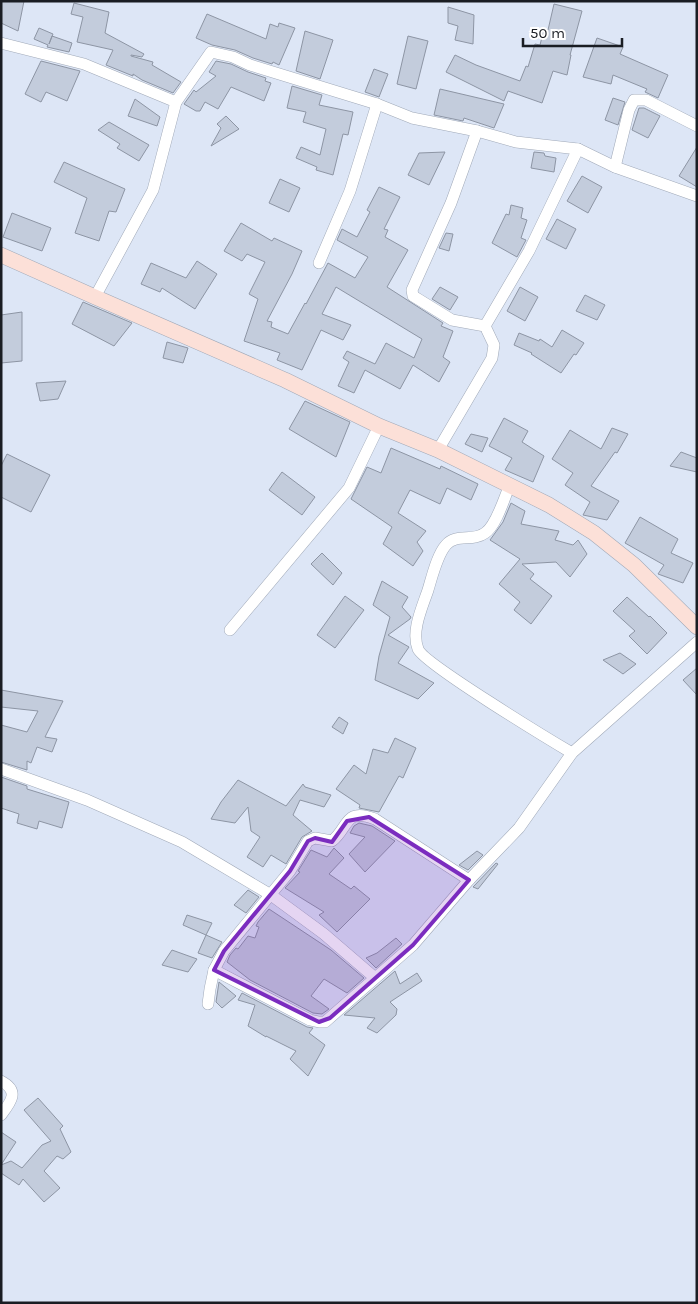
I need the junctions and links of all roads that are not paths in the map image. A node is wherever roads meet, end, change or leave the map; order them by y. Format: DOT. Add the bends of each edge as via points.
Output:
graph roads {
  1 [pos="1,43"];
  2 [pos="176,102"];
  3 [pos="377,104"];
  4 [pos="697,126"];
  5 [pos="477,131"];
  6 [pos="578,149"];
  7 [pos="615,167"];
  8 [pos="696,193"];
  9 [pos="1,255"];
  10 [pos="319,263"];
  11 [pos="94,298"];
  12 [pos="485,326"];
  13 [pos="379,426"];
  14 [pos="438,450"];
  15 [pos="509,487"];
  16 [pos="697,627"];
  17 [pos="230,630"];
  18 [pos="697,642"];
  19 [pos="572,753"];
  20 [pos="1,769"];
  21 [pos="468,880"];
  22 [pos="271,895"];
  23 [pos="214,970"];
  24 [pos="374,977"];
  25 [pos="208,1004"];
  26 [pos="1,1080"];
  27 [pos="1,1115"];
  1 -- 2 [label="street" via="84,64"];
  2 -- 3 [label="street" via="211,52"];
  2 -- 11 [label="street" via="153,190"];
  3 -- 5 [label="street" via="412,118"];
  3 -- 10 [label="street" via="350,191"];
  4 -- 7 [label="street" via="646,100 634,100 628,110"];
  5 -- 6 [label="street" via="516,142"];
  5 -- 12 [label="street" via="451,203 413,284 412,293 452,320"];
  6 -- 7 [label="street"];
  6 -- 12 [label="street" via="529,251"];
  7 -- 8 [label="street"];
  9 -- 11 [label="street"];
  11 -- 13 [label="street" via="286,380"];
  12 -- 14 [label="street" via="494,345 494,354"];
  13 -- 14 [label="street"];
  13 -- 17 [label="street" via="349,488"];
  14 -- 15 [label="street"];
  15 -- 16 [label="street" via="549,505 594,533 634,565"];
  15 -- 19 [label="street" via="487,532 473,538 451,540 445,546 418,620 417,647 441,670"];
  18 -- 19 [label="street"];
  19 -- 21 [label="street" via="519,828"];
  20 -- 22 [label="street" via="87,800 182,842"];
  21 -- 22 [label="street" via="375,819 356,816 347,820 332,841 315,838 308,841"];
  21 -- 24 [label="street" via="413,945"];
  22 -- 23 [label="street" via="224,951"];
  22 -- 24 [label="street"];
  23 -- 24 [label="street" via="319,1022 330,1018"];
  23 -- 25 [label="street"];
  26 -- 27 [label="street" via="12,1093 11,1102"];
}
